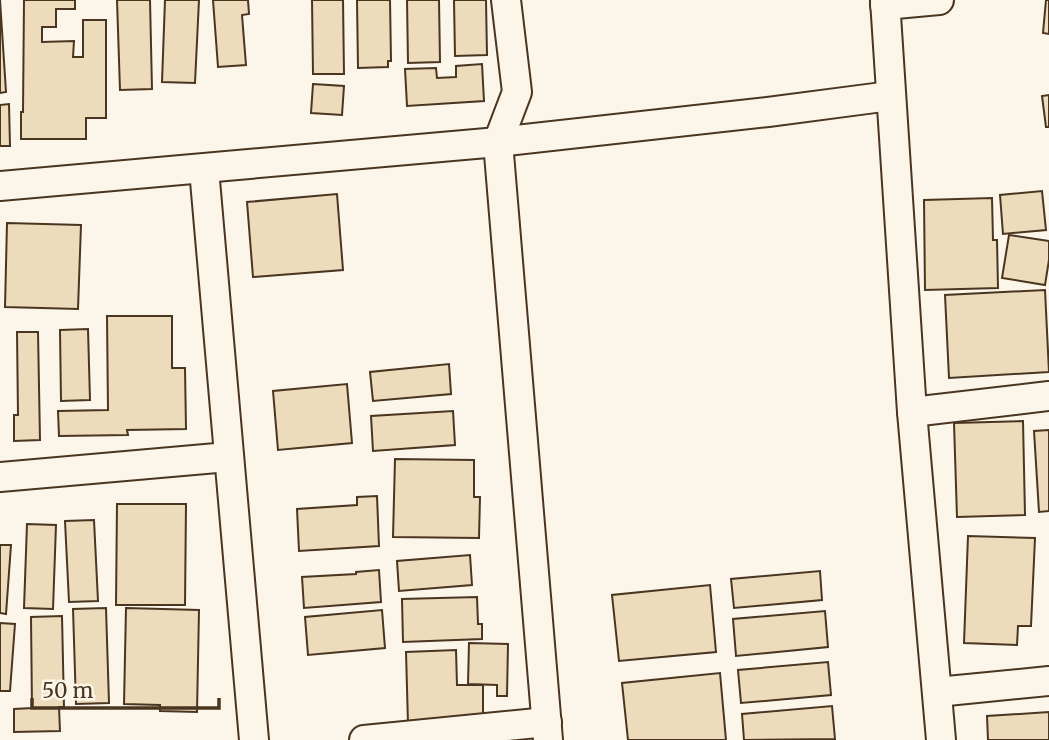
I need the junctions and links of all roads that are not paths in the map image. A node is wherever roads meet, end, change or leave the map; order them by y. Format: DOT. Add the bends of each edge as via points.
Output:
graph roads {
  1 [pos="506,0"];
  2 [pos="939,0"];
  3 [pos="885,3"];
  4 [pos="890,96"];
  5 [pos="498,142"];
  6 [pos="204,169"];
  7 [pos="0,186"];
  8 [pos="1049,396"];
  9 [pos="912,412"];
  10 [pos="228,457"];
  11 [pos="0,477"];
  12 [pos="1049,681"];
  13 [pos="937,692"];
  14 [pos="547,731"];
  15 [pos="254,740"];
  16 [pos="364,740"];
  17 [pos="941,740"];
  1 -- 5 [label="street" via="517,92"];
  2 -- 3 [label="street"];
  3 -- 4 [label="street"];
  4 -- 5 [label="street"];
  4 -- 9 [label="street"];
  5 -- 6 [label="street"];
  5 -- 14 [label="street"];
  6 -- 7 [label="street"];
  6 -- 10 [label="street"];
  8 -- 9 [label="street"];
  9 -- 13 [label="street"];
  10 -- 11 [label="street"];
  10 -- 15 [label="street"];
  12 -- 13 [label="street"];
  13 -- 17 [label="street"];
  14 -- 16 [label="street"];
}
